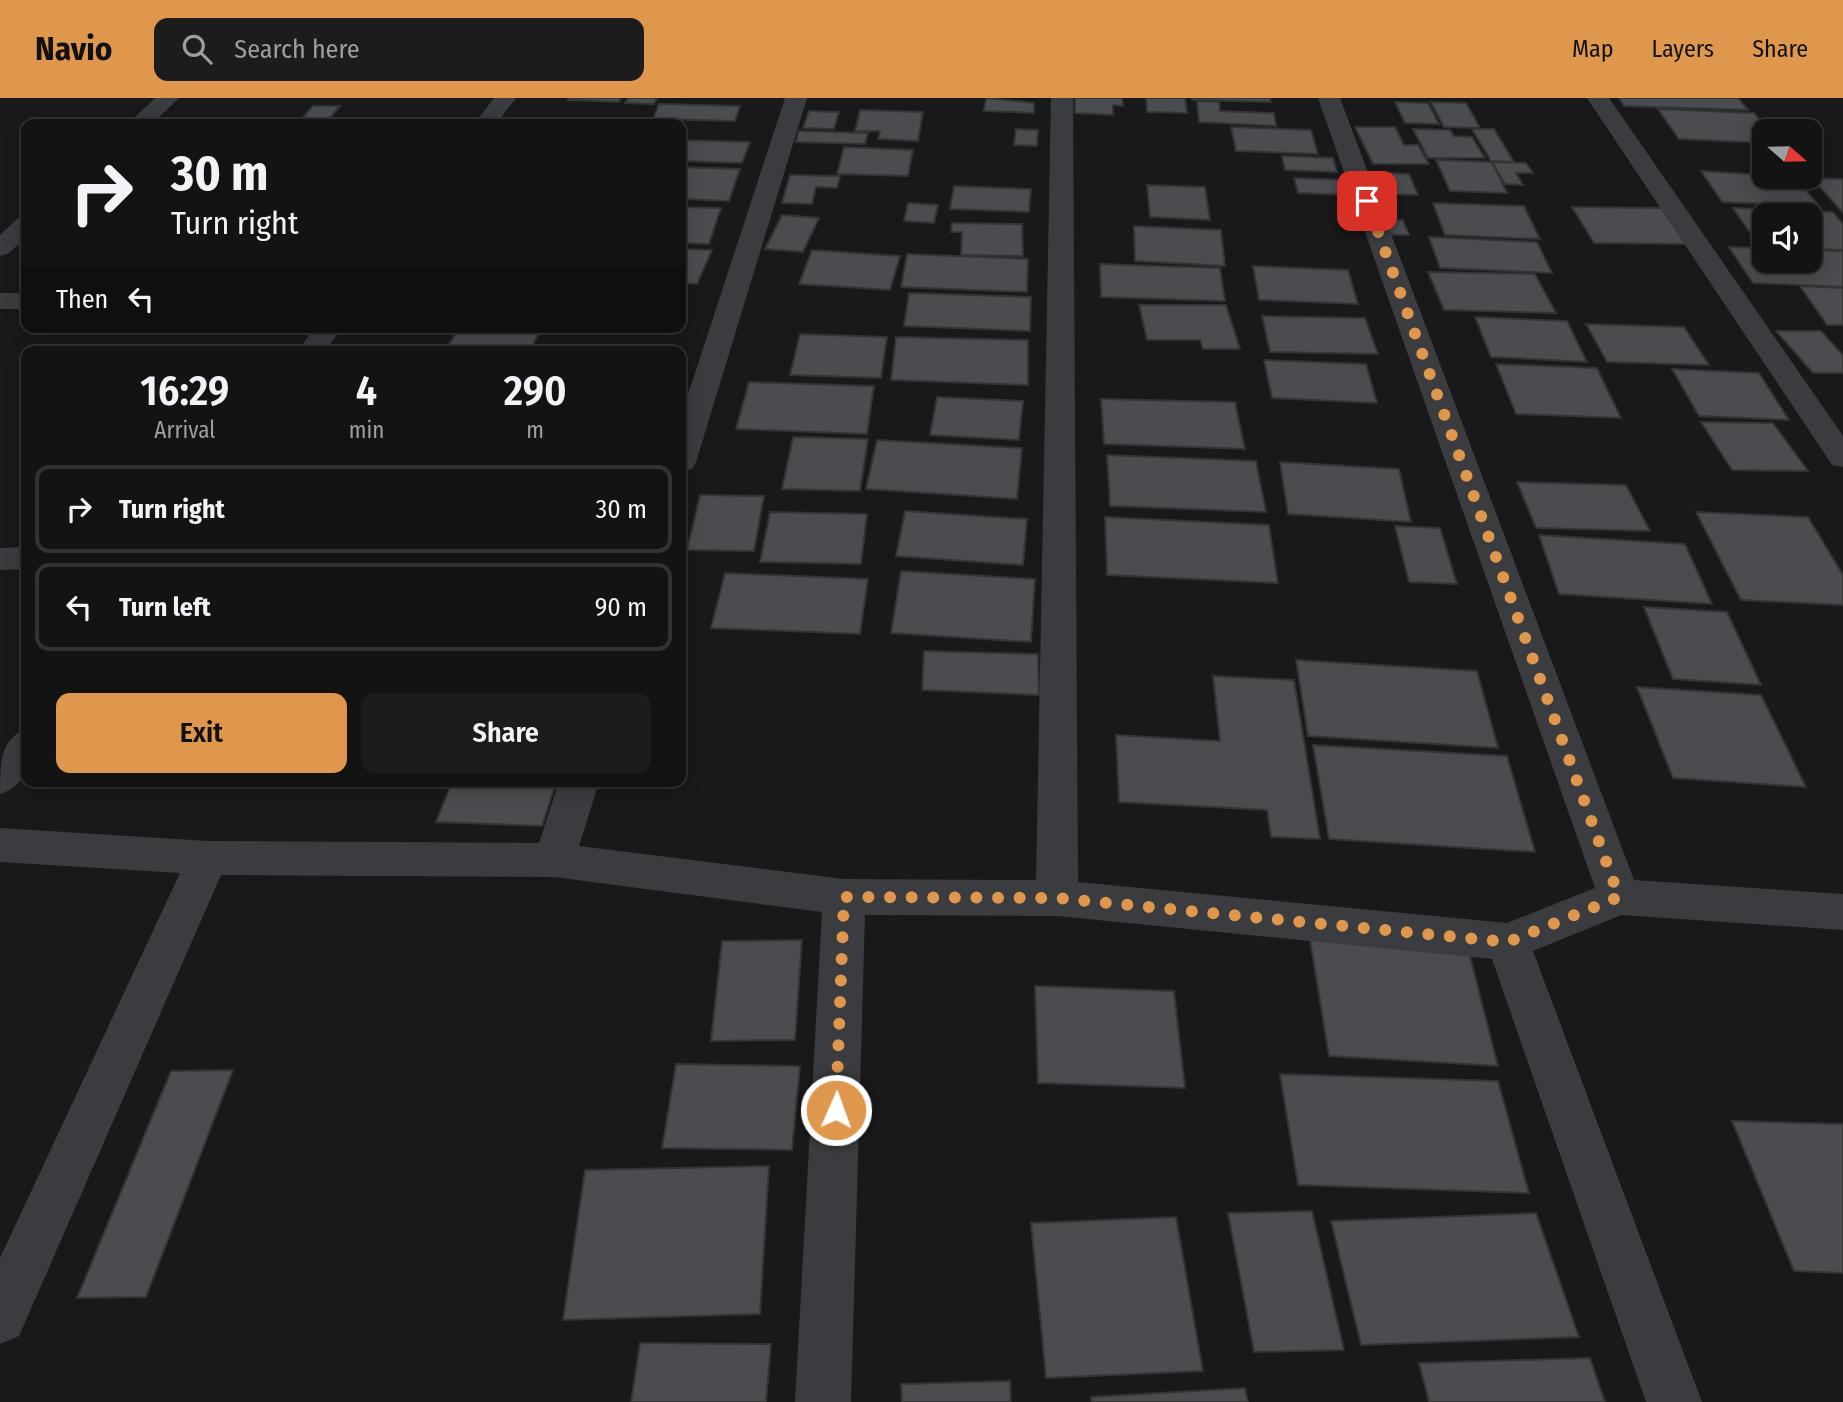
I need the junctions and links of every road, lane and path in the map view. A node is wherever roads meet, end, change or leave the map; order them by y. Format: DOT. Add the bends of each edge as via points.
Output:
graph roads {
  1 [pos="168,98"];
  2 [pos="505,98"];
  3 [pos="796,98"];
  4 [pos="1062,98"];
  5 [pos="1329,98"];
  6 [pos="1598,98"];
  7 [pos="145,119"];
  8 [pos="489,119"];
  9 [pos="21,229"];
  10 [pos="0,248"];
  11 [pos="0,301"];
  12 [pos="21,301"];
  13 [pos="686,445"];
  14 [pos="1843,458"];
  15 [pos="21,558"];
  16 [pos="0,559"];
  17 [pos="21,750"];
  18 [pos="0,779"];
  19 [pos="577,787"];
  20 [pos="0,845"];
  21 [pos="208,858"];
  22 [pos="554,860"];
  23 [pos="844,897"];
  24 [pos="1619,897"];
  25 [pos="1057,898"];
  26 [pos="1843,912"];
  27 [pos="1508,942"];
  28 [pos="0,1317"];
  29 [pos="823,1402"];
  30 [pos="1674,1402"];
  1 -- 7 [label="street"];
  2 -- 8 [label="street"];
  3 -- 13 [label="street"];
  4 -- 25 [label="street"];
  5 -- 24 [label="street"];
  6 -- 14 [label="street"];
  9 -- 10 [label="street"];
  11 -- 12 [label="street"];
  15 -- 16 [label="street"];
  17 -- 18 [label="street"];
  19 -- 22 [label="street"];
  20 -- 21 [label="street"];
  21 -- 22 [label="street"];
  21 -- 28 [label="street"];
  22 -- 23 [label="street"];
  23 -- 25 [label="street"];
  23 -- 29 [label="street"];
  24 -- 26 [label="street"];
  24 -- 27 [label="street"];
  25 -- 27 [label="street"];
  27 -- 30 [label="street"];
}
